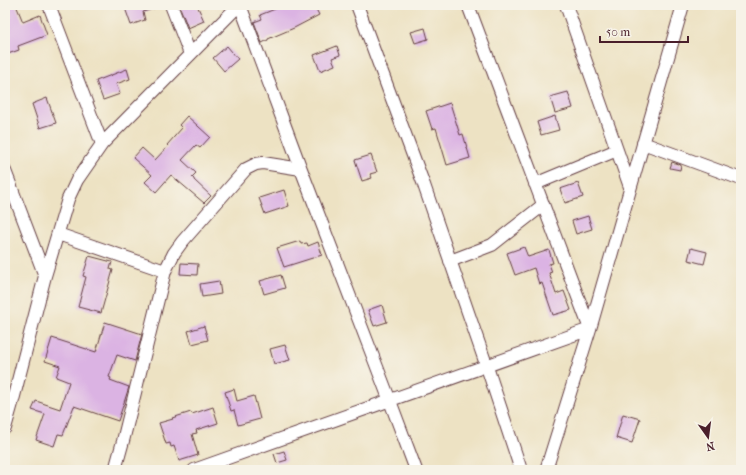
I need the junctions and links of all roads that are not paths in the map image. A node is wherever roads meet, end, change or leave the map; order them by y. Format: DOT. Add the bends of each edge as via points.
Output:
graph roads {
  1 [pos="49,5"];
  2 [pos="171,5"];
  3 [pos="239,5"];
  4 [pos="357,5"];
  5 [pos="468,5"];
  6 [pos="566,5"];
  7 [pos="683,5"];
  8 [pos="190,54"];
  9 [pos="643,143"];
  10 [pos="102,144"];
  11 [pos="617,150"];
  12 [pos="301,169"];
  13 [pos="5,171"];
  14 [pos="741,179"];
  15 [pos="535,184"];
  16 [pos="630,187"];
  17 [pos="544,205"];
  18 [pos="58,234"];
  19 [pos="450,261"];
  20 [pos="165,271"];
  21 [pos="45,276"];
  22 [pos="590,330"];
  23 [pos="487,367"];
  24 [pos="390,401"];
  25 [pos="5,428"];
  26 [pos="115,470"];
  27 [pos="194,470"];
  28 [pos="416,470"];
  29 [pos="521,470"];
  30 [pos="546,470"];
  1 -- 10 [label="street"];
  2 -- 8 [label="street"];
  3 -- 8 [label="street"];
  3 -- 12 [label="street"];
  4 -- 19 [label="street"];
  5 -- 15 [label="street"];
  6 -- 11 [label="street"];
  7 -- 9 [label="street"];
  8 -- 10 [label="street"];
  9 -- 14 [label="street"];
  9 -- 16 [label="street"];
  10 -- 18 [label="street" via="77,180 68,199"];
  11 -- 15 [label="street"];
  11 -- 16 [label="street"];
  12 -- 20 [label="street" via="263,163 246,169 182,242"];
  12 -- 24 [label="street"];
  13 -- 21 [label="street"];
  15 -- 17 [label="street"];
  16 -- 22 [label="street"];
  17 -- 19 [label="street" via="492,245"];
  17 -- 22 [label="street"];
  18 -- 20 [label="street"];
  18 -- 21 [label="street"];
  19 -- 23 [label="street"];
  20 -- 26 [label="street"];
  21 -- 25 [label="street"];
  22 -- 23 [label="street"];
  22 -- 30 [label="street"];
  23 -- 24 [label="street"];
  23 -- 29 [label="street"];
  24 -- 27 [label="street"];
  24 -- 28 [label="street"];
}
